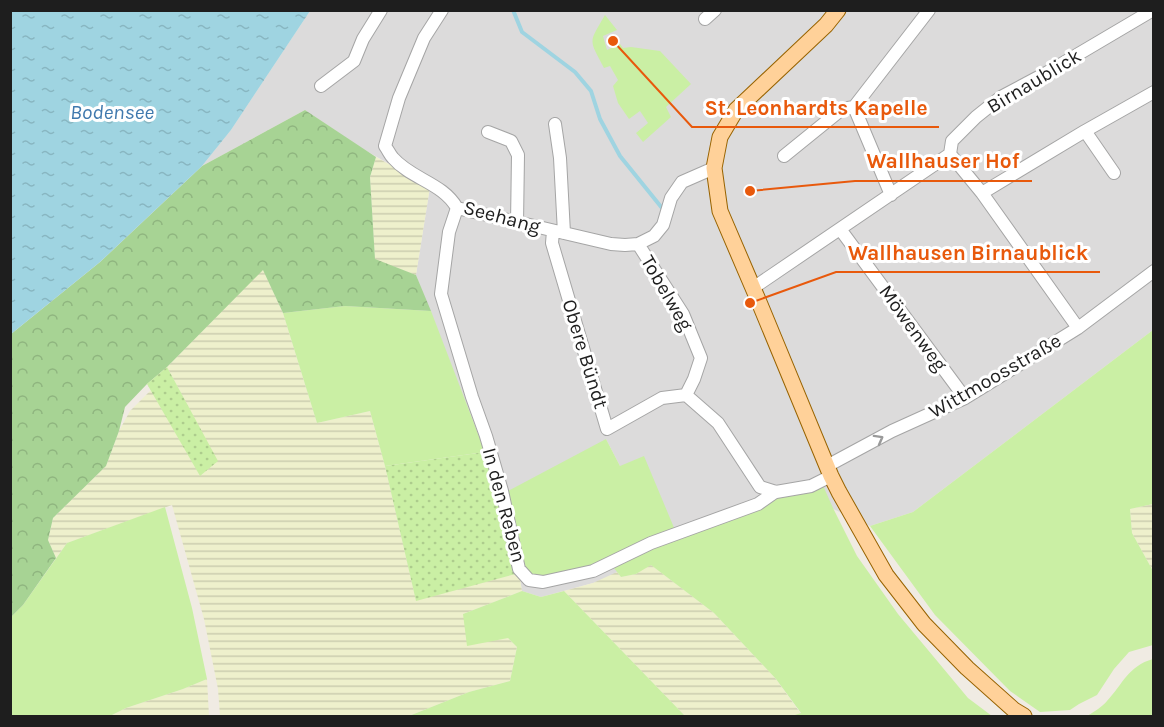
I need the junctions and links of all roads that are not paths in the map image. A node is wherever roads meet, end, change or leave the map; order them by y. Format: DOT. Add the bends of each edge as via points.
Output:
graph roads {
  1 [pos="381,10"];
  2 [pos="442,10"];
  3 [pos="838,10"];
  4 [pos="929,10"];
  5 [pos="1153,10"];
  6 [pos="321,86"];
  7 [pos="1154,92"];
  8 [pos="854,107"];
  9 [pos="555,124"];
  10 [pos="1085,131"];
  11 [pos="488,132"];
  12 [pos="950,154"];
  13 [pos="784,156"];
  14 [pos="714,168"];
  15 [pos="1114,173"];
  16 [pos="982,193"];
  17 [pos="891,195"];
  18 [pos="457,208"];
  19 [pos="517,223"];
  20 [pos="840,229"];
  21 [pos="558,232"];
  22 [pos="638,244"];
  23 [pos="1154,272"];
  24 [pos="753,288"];
  25 [pos="1078,328"];
  26 [pos="686,395"];
  27 [pos="965,398"];
  28 [pos="829,471"];
  29 [pos="775,492"];
  30 [pos="1024,717"];
  1 -- 6 [label="street" via="354,61"];
  2 -- 18 [label="street, Seehang" via="424,38 399,98 385,146 392,158 452,200"];
  3 -- 14 [label="main road" via="736,110 720,137"];
  4 -- 8 [label="street"];
  5 -- 12 [label="street, Birnaublick" via="1001,96 952,141"];
  7 -- 10 [label="street"];
  8 -- 13 [label="street" via="842,109"];
  8 -- 17 [label="street"];
  9 -- 21 [label="street" via="560,158"];
  10 -- 15 [label="street"];
  10 -- 16 [label="street"];
  11 -- 19 [label="street" via="511,141 518,154"];
  12 -- 16 [label="street"];
  12 -- 17 [label="street, Birnaublick"];
  14 -- 22 [label="street" via="682,182 671,198 663,225 654,236"];
  14 -- 24 [label="main road" via="720,211"];
  16 -- 25 [label="street"];
  17 -- 20 [label="street, Birnaublick"];
  18 -- 19 [label="street, Seehang"];
  18 -- 29 [label="street, In den Reben" via="449,232 441,294 502,491 519,569 528,580 543,582 593,571 651,543 758,504"];
  19 -- 21 [label="street, Seehang"];
  20 -- 24 [label="street, Birnaublick"];
  20 -- 27 [label="street, Möwenweg"];
  21 -- 22 [label="street, Seehang" via="611,244"];
  21 -- 26 [label="street, Obere Bündt" via="552,243 607,429 662,398"];
  22 -- 26 [label="street, Tobelweg" via="683,314 701,358"];
  23 -- 25 [label="street, Wittmoosstraße"];
  24 -- 28 [label="main road"];
  25 -- 27 [label="street, Wittmoosstraße"];
  26 -- 29 [label="street" via="718,423 760,487"];
  28 -- 27 [label="street, Wittmoosstraße, one-way" via="892,431"];
  28 -- 29 [label="street" via="811,486"];
  28 -- 30 [label="main road" via="886,575 924,624"];
}
